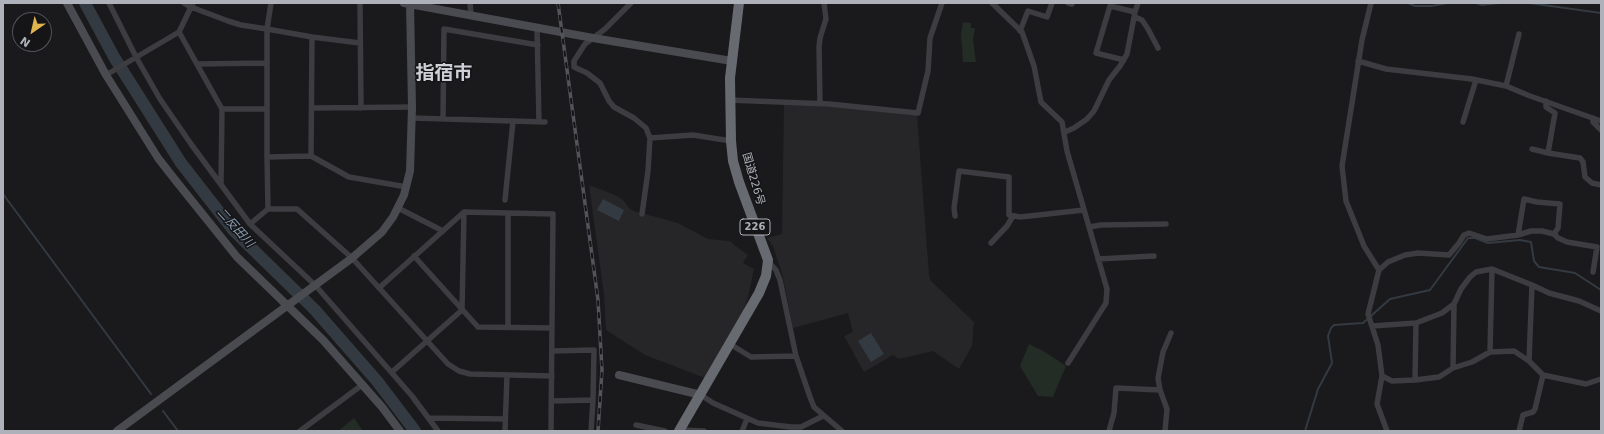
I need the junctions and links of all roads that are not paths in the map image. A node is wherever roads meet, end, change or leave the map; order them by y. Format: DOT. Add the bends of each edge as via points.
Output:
graph roads {
  1 [pos="67,3"];
  2 [pos="109,3"];
  3 [pos="184,3"];
  4 [pos="271,3"];
  5 [pos="360,3"];
  6 [pos="408,3"];
  7 [pos="470,3"];
  8 [pos="631,3"];
  9 [pos="739,3"];
  10 [pos="824,3"];
  11 [pos="942,3"];
  12 [pos="992,3"];
  13 [pos="1052,3"];
  14 [pos="1138,3"];
  15 [pos="1371,3"];
  16 [pos="192,5"];
  17 [pos="1135,14"];
  18 [pos="471,15"];
  19 [pos="537,28"];
  20 [pos="267,29"];
  21 [pos="1020,31"];
  22 [pos="178,32"];
  23 [pos="1519,34"];
  24 [pos="312,37"];
  25 [pos="593,38"];
  26 [pos="360,43"];
  27 [pos="538,45"];
  28 [pos="1158,48"];
  29 [pos="136,57"];
  30 [pos="1124,60"];
  31 [pos="732,61"];
  32 [pos="1358,61"];
  33 [pos="197,64"];
  34 [pos="267,64"];
  35 [pos="106,75"];
  36 [pos="1476,80"];
  37 [pos="1506,86"];
  38 [pos="729,100"];
  39 [pos="1546,101"];
  40 [pos="820,104"];
  41 [pos="312,108"];
  42 [pos="360,108"];
  43 [pos="412,108"];
  44 [pos="222,109"];
  45 [pos="267,109"];
  46 [pos="412,118"];
  47 [pos="1593,118"];
  48 [pos="443,119"];
  49 [pos="513,121"];
  50 [pos="1601,121"];
  51 [pos="1463,122"];
  52 [pos="1601,130"];
  53 [pos="1065,132"];
  54 [pos="650,138"];
  55 [pos="731,141"];
  56 [pos="1532,149"];
  57 [pos="1548,153"];
  58 [pos="311,156"];
  59 [pos="267,157"];
  60 [pos="221,185"];
  61 [pos="1601,185"];
  62 [pos="407,187"];
  63 [pos="505,200"];
  64 [pos="398,208"];
  65 [pos="268,209"];
  66 [pos="1084,210"];
  67 [pos="464,212"];
  68 [pos="508,212"];
  69 [pos="642,214"];
  70 [pos="955,216"];
  71 [pos="1013,216"];
  72 [pos="250,224"];
  73 [pos="1166,224"];
  74 [pos="1089,227"];
  75 [pos="443,231"];
  76 [pos="1554,234"];
  77 [pos="1518,235"];
  78 [pos="991,243"];
  79 [pos="1599,247"];
  80 [pos="414,256"];
  81 [pos="1154,256"];
  82 [pos="352,258"];
  83 [pos="768,260"];
  84 [pos="1098,260"];
  85 [pos="1492,268"];
  86 [pos="1379,270"];
  87 [pos="1593,272"];
  88 [pos="1532,285"];
  89 [pos="313,287"];
  90 [pos="379,288"];
  91 [pos="1454,304"];
  92 [pos="286,306"];
  93 [pos="462,310"];
  94 [pos="1601,311"];
  95 [pos="1416,322"];
  96 [pos="1372,326"];
  97 [pos="508,327"];
  98 [pos="552,328"];
  99 [pos="1171,333"];
  100 [pos="427,341"];
  101 [pos="730,344"];
  102 [pos="552,351"];
  103 [pos="1490,352"];
  104 [pos="796,356"];
  105 [pos="1529,361"];
  106 [pos="1068,363"];
  107 [pos="1453,368"];
  108 [pos="392,372"];
  109 [pos="619,375"];
  110 [pos="1543,375"];
  111 [pos="506,376"];
  112 [pos="552,376"];
  113 [pos="1382,376"];
  114 [pos="1601,379"];
  115 [pos="1415,380"];
  116 [pos="362,385"];
  117 [pos="1160,390"];
  118 [pos="701,395"];
  119 [pos="594,400"];
  120 [pos="551,401"];
  121 [pos="823,416"];
  122 [pos="429,418"];
  123 [pos="506,419"];
  124 [pos="747,419"];
  125 [pos="636,425"];
  126 [pos="773,428"];
  127 [pos="679,430"];
  128 [pos="117,431"];
  129 [pos="300,431"];
  130 [pos="400,431"];
  131 [pos="438,431"];
  132 [pos="505,431"];
  133 [pos="550,431"];
  134 [pos="591,431"];
  135 [pos="665,431"];
  136 [pos="704,431"];
  137 [pos="742,431"];
  138 [pos="842,431"];
  139 [pos="1109,431"];
  140 [pos="1165,431"];
  141 [pos="1387,431"];
  142 [pos="1519,431"];
  1 -- 35 [label="street"];
  2 -- 29 [label="street"];
  3 -- 16 [label="street"];
  4 -- 20 [label="street"];
  5 -- 26 [label="street"];
  6 -- 18 [label="street"];
  6 -- 43 [label="street"];
  7 -- 18 [label="street"];
  8 -- 25 [label="street"];
  9 -- 31 [label="highway, 国道226号 / 226"];
  10 -- 40 [label="street" via="826,19 819,47"];
  11 -- 40 [label="street" via="930,38 928,71 918,113"];
  12 -- 21 [label="street"];
  13 -- 21 [label="street" via="1047,17 1028,10"];
  14 -- 17 [label="street"];
  15 -- 32 [label="street"];
  16 -- 20 [label="street" via="241,25"];
  16 -- 22 [label="street"];
  17 -- 28 [label="street" via="1142,20"];
  17 -- 30 [label="street"];
  17 -- 30 [label="street" via="1110,6 1096,54"];
  18 -- 19 [label="street"];
  19 -- 25 [label="street"];
  19 -- 27 [label="street"];
  20 -- 24 [label="street"];
  20 -- 34 [label="street"];
  21 -- 53 [label="street" via="1034,66 1041,102 1062,122"];
  22 -- 29 [label="street"];
  22 -- 33 [label="street"];
  23 -- 37 [label="street"];
  24 -- 26 [label="street"];
  24 -- 41 [label="street"];
  25 -- 31 [label="street"];
  25 -- 54 [label="street" via="585,44 574,61 574,67 600,83 609,101 640,122"];
  26 -- 42 [label="street"];
  27 -- 48 [label="street" via="444,29"];
  27 -- 49 [label="street" via="542,122"];
  29 -- 35 [label="street"];
  29 -- 60 [label="street" via="160,99"];
  30 -- 53 [label="street" via="1109,80 1088,119"];
  31 -- 38 [label="highway, 国道226号 / 226"];
  32 -- 36 [label="street" via="1386,69"];
  32 -- 86 [label="street" via="1342,166 1346,201 1364,246"];
  33 -- 34 [label="street"];
  33 -- 44 [label="street"];
  34 -- 45 [label="street"];
  35 -- 92 [label="street" via="158,158 237,257"];
  36 -- 37 [label="street"];
  36 -- 51 [label="street"];
  37 -- 39 [label="street"];
  38 -- 40 [label="street"];
  38 -- 55 [label="highway, 国道226号 / 226"];
  39 -- 47 [label="street"];
  39 -- 57 [label="street" via="1546,107 1555,113"];
  41 -- 42 [label="street"];
  41 -- 58 [label="street"];
  42 -- 43 [label="street"];
  43 -- 46 [label="street"];
  44 -- 45 [label="street"];
  44 -- 60 [label="street"];
  45 -- 59 [label="street"];
  46 -- 48 [label="street"];
  46 -- 62 [label="street"];
  47 -- 50 [label="street"];
  47 -- 52 [label="street" via="1593,122"];
  48 -- 49 [label="street"];
  49 -- 63 [label="street"];
  53 -- 66 [label="street" via="1067,151"];
  54 -- 55 [label="street" via="693,135"];
  54 -- 69 [label="street"];
  55 -- 83 [label="highway, 国道226号 / 226" via="739,182"];
  56 -- 57 [label="street"];
  57 -- 61 [label="street" via="1580,158 1585,177 1592,183"];
  58 -- 59 [label="street"];
  58 -- 62 [label="street" via="349,177"];
  59 -- 65 [label="street"];
  60 -- 72 [label="street"];
  62 -- 64 [label="street"];
  64 -- 75 [label="street"];
  64 -- 82 [label="street" via="382,232"];
  65 -- 72 [label="street"];
  65 -- 82 [label="street" via="297,209"];
  66 -- 71 [label="street"];
  66 -- 74 [label="street"];
  67 -- 68 [label="street"];
  67 -- 75 [label="street"];
  67 -- 93 [label="street"];
  68 -- 97 [label="street"];
  68 -- 98 [label="street" via="554,214"];
  70 -- 71 [label="street" via="959,171 1009,177 1009,215"];
  71 -- 78 [label="street"];
  72 -- 89 [label="street"];
  73 -- 74 [label="street"];
  74 -- 84 [label="street"];
  75 -- 80 [label="street"];
  76 -- 77 [label="street" via="1531,231"];
  76 -- 77 [label="street" via="1558,228 1560,204 1524,199"];
  76 -- 79 [label="street" via="1568,242"];
  77 -- 86 [label="street" via="1487,239 1469,233 1464,235 1449,255 1405,255 1388,262"];
  79 -- 87 [label="street"];
  80 -- 90 [label="street"];
  80 -- 93 [label="street"];
  81 -- 84 [label="street"];
  82 -- 89 [label="street"];
  82 -- 90 [label="street"];
  83 -- 101 [label="highway" via="766,276 759,293"];
  83 -- 104 [label="street" via="780,280"];
  84 -- 106 [label="street" via="1107,289 1106,303"];
  85 -- 88 [label="street"];
  85 -- 91 [label="street" via="1476,272 1470,277"];
  85 -- 103 [label="street"];
  86 -- 96 [label="street" via="1368,314"];
  88 -- 94 [label="street"];
  88 -- 105 [label="street"];
  89 -- 92 [label="street"];
  89 -- 108 [label="street"];
  90 -- 100 [label="street"];
  91 -- 95 [label="street" via="1442,313"];
  91 -- 107 [label="street"];
  92 -- 116 [label="street" via="323,340"];
  92 -- 128 [label="street"];
  93 -- 97 [label="street" via="478,327"];
  93 -- 100 [label="street"];
  95 -- 96 [label="street"];
  95 -- 115 [label="street"];
  96 -- 113 [label="street" via="1378,344"];
  97 -- 98 [label="street"];
  98 -- 102 [label="street"];
  99 -- 117 [label="street" via="1160,365"];
  100 -- 108 [label="street"];
  100 -- 111 [label="street" via="448,364 459,371"];
  101 -- 104 [label="street" via="751,356"];
  101 -- 118 [label="highway"];
  102 -- 112 [label="street"];
  102 -- 119 [label="street" via="594,350"];
  103 -- 105 [label="street" via="1514,351"];
  103 -- 107 [label="street" via="1472,362"];
  104 -- 121 [label="street" via="814,407"];
  105 -- 110 [label="street"];
  107 -- 115 [label="street" via="1442,376"];
  108 -- 122 [label="street"];
  109 -- 118 [label="street"];
  110 -- 114 [label="street" via="1586,384"];
  110 -- 142 [label="street" via="1535,409 1523,414"];
  111 -- 112 [label="street"];
  111 -- 123 [label="street"];
  112 -- 120 [label="street"];
  113 -- 115 [label="street" via="1392,380"];
  113 -- 141 [label="street" via="1377,404"];
  116 -- 129 [label="street"];
  116 -- 130 [label="street"];
  117 -- 139 [label="street" via="1116,388 1114,413"];
  117 -- 140 [label="street" via="1167,409"];
  118 -- 124 [label="street"];
  118 -- 127 [label="highway"];
  119 -- 120 [label="street"];
  119 -- 134 [label="street"];
  120 -- 133 [label="street"];
  121 -- 126 [label="street" via="801,427"];
  121 -- 138 [label="street"];
  122 -- 123 [label="street"];
  122 -- 131 [label="street"];
  123 -- 132 [label="street"];
  124 -- 126 [label="street"];
  124 -- 137 [label="street"];
  125 -- 135 [label="street"];
  127 -- 136 [label="street"];
}
